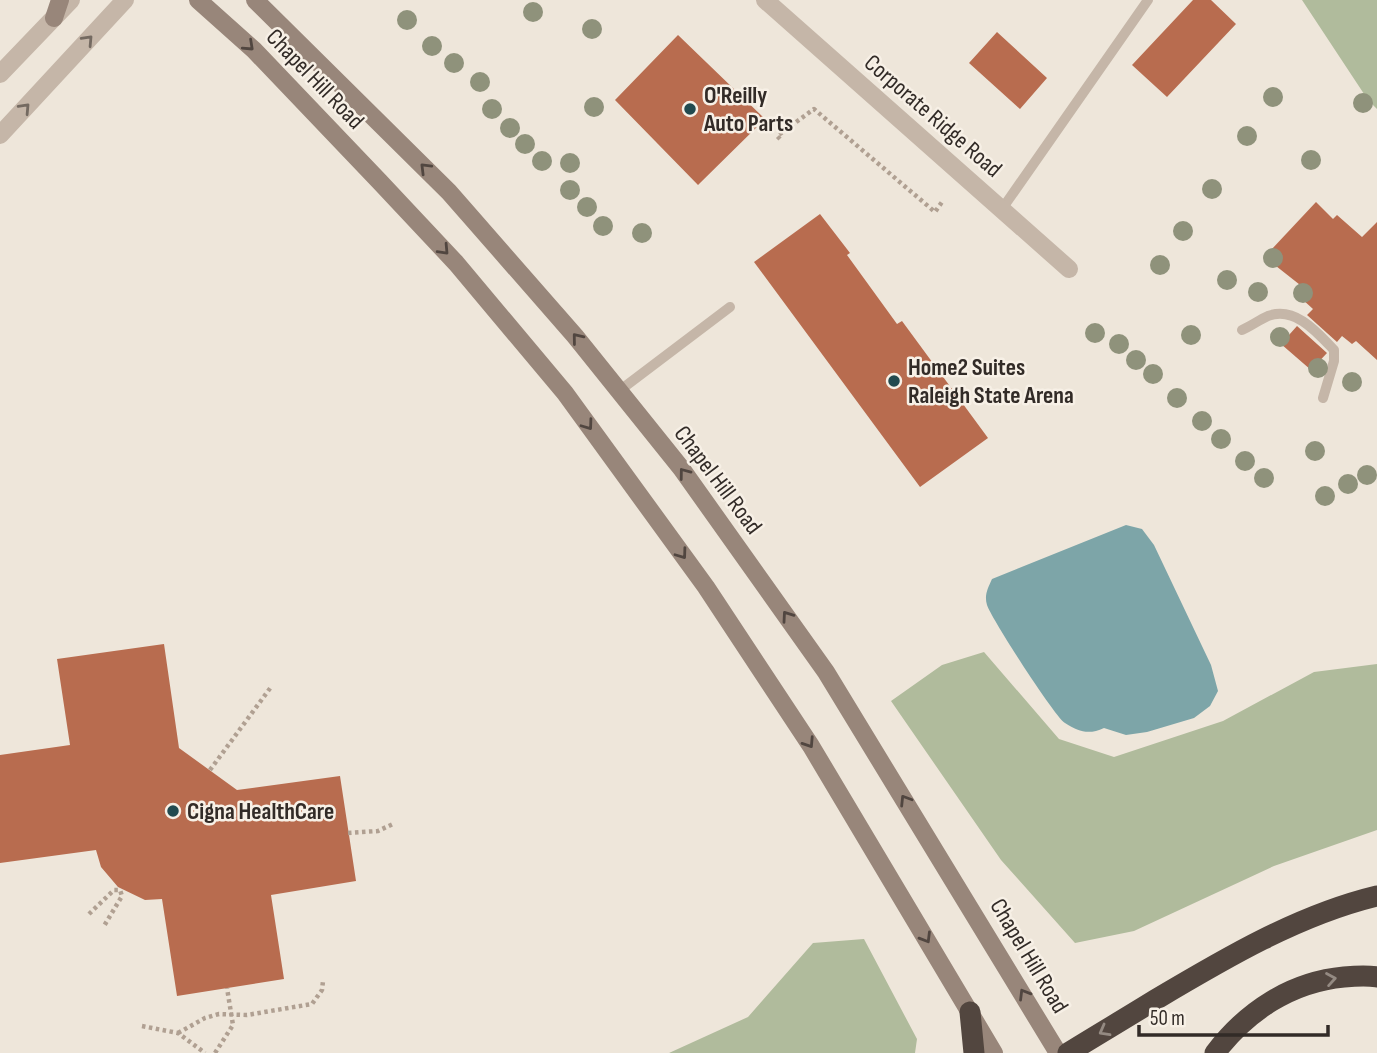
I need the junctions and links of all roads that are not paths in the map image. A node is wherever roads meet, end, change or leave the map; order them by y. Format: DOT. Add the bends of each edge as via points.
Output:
graph roads {
  1 [pos="60,0"];
  2 [pos="71,0"];
  3 [pos="125,0"];
  4 [pos="198,0"];
  5 [pos="255,0"];
  6 [pos="765,0"];
  7 [pos="1148,0"];
  8 [pos="54,18"];
  9 [pos="0,75"];
  10 [pos="0,135"];
  11 [pos="1002,209"];
  12 [pos="1069,269"];
  13 [pos="730,307"];
  14 [pos="1242,330"];
  15 [pos="620,391"];
  16 [pos="1323,398"];
  17 [pos="1377,896"];
  18 [pos="1377,977"];
  19 [pos="970,1012"];
  20 [pos="974,1053"];
  21 [pos="994,1053"];
  22 [pos="1059,1053"];
  23 [pos="1068,1053"];
  24 [pos="1215,1053"];
  1 -- 8 [label="main road"];
  2 -- 8 [label="street"];
  10 -- 3 [label="street, one-way"];
  4 -- 19 [label="main road, Chapel Hill Road, one-way" via="254,50 380,181 565,393 706,587 811,746"];
  15 -- 5 [label="main road, Chapel Hill Road, one-way" via="449,192"];
  6 -- 11 [label="street, Corporate Ridge Road"];
  7 -- 11 [label="lane"];
  8 -- 9 [label="street"];
  11 -- 12 [label="street, Corporate Ridge Road"];
  13 -- 15 [label="lane"];
  14 -- 16 [label="lane" via="1282,313 1311,327 1334,350"];
  22 -- 15 [label="main road, Chapel Hill Road, one-way" via="827,672"];
  17 -- 23 [label="highway, one-way" via="1308,920 1246,949"];
  24 -- 18 [label="highway, one-way" via="1248,1017 1298,987 1332,978"];
  19 -- 20 [label="highway"];
  19 -- 21 [label="main road, Chapel Hill Road"];
}
